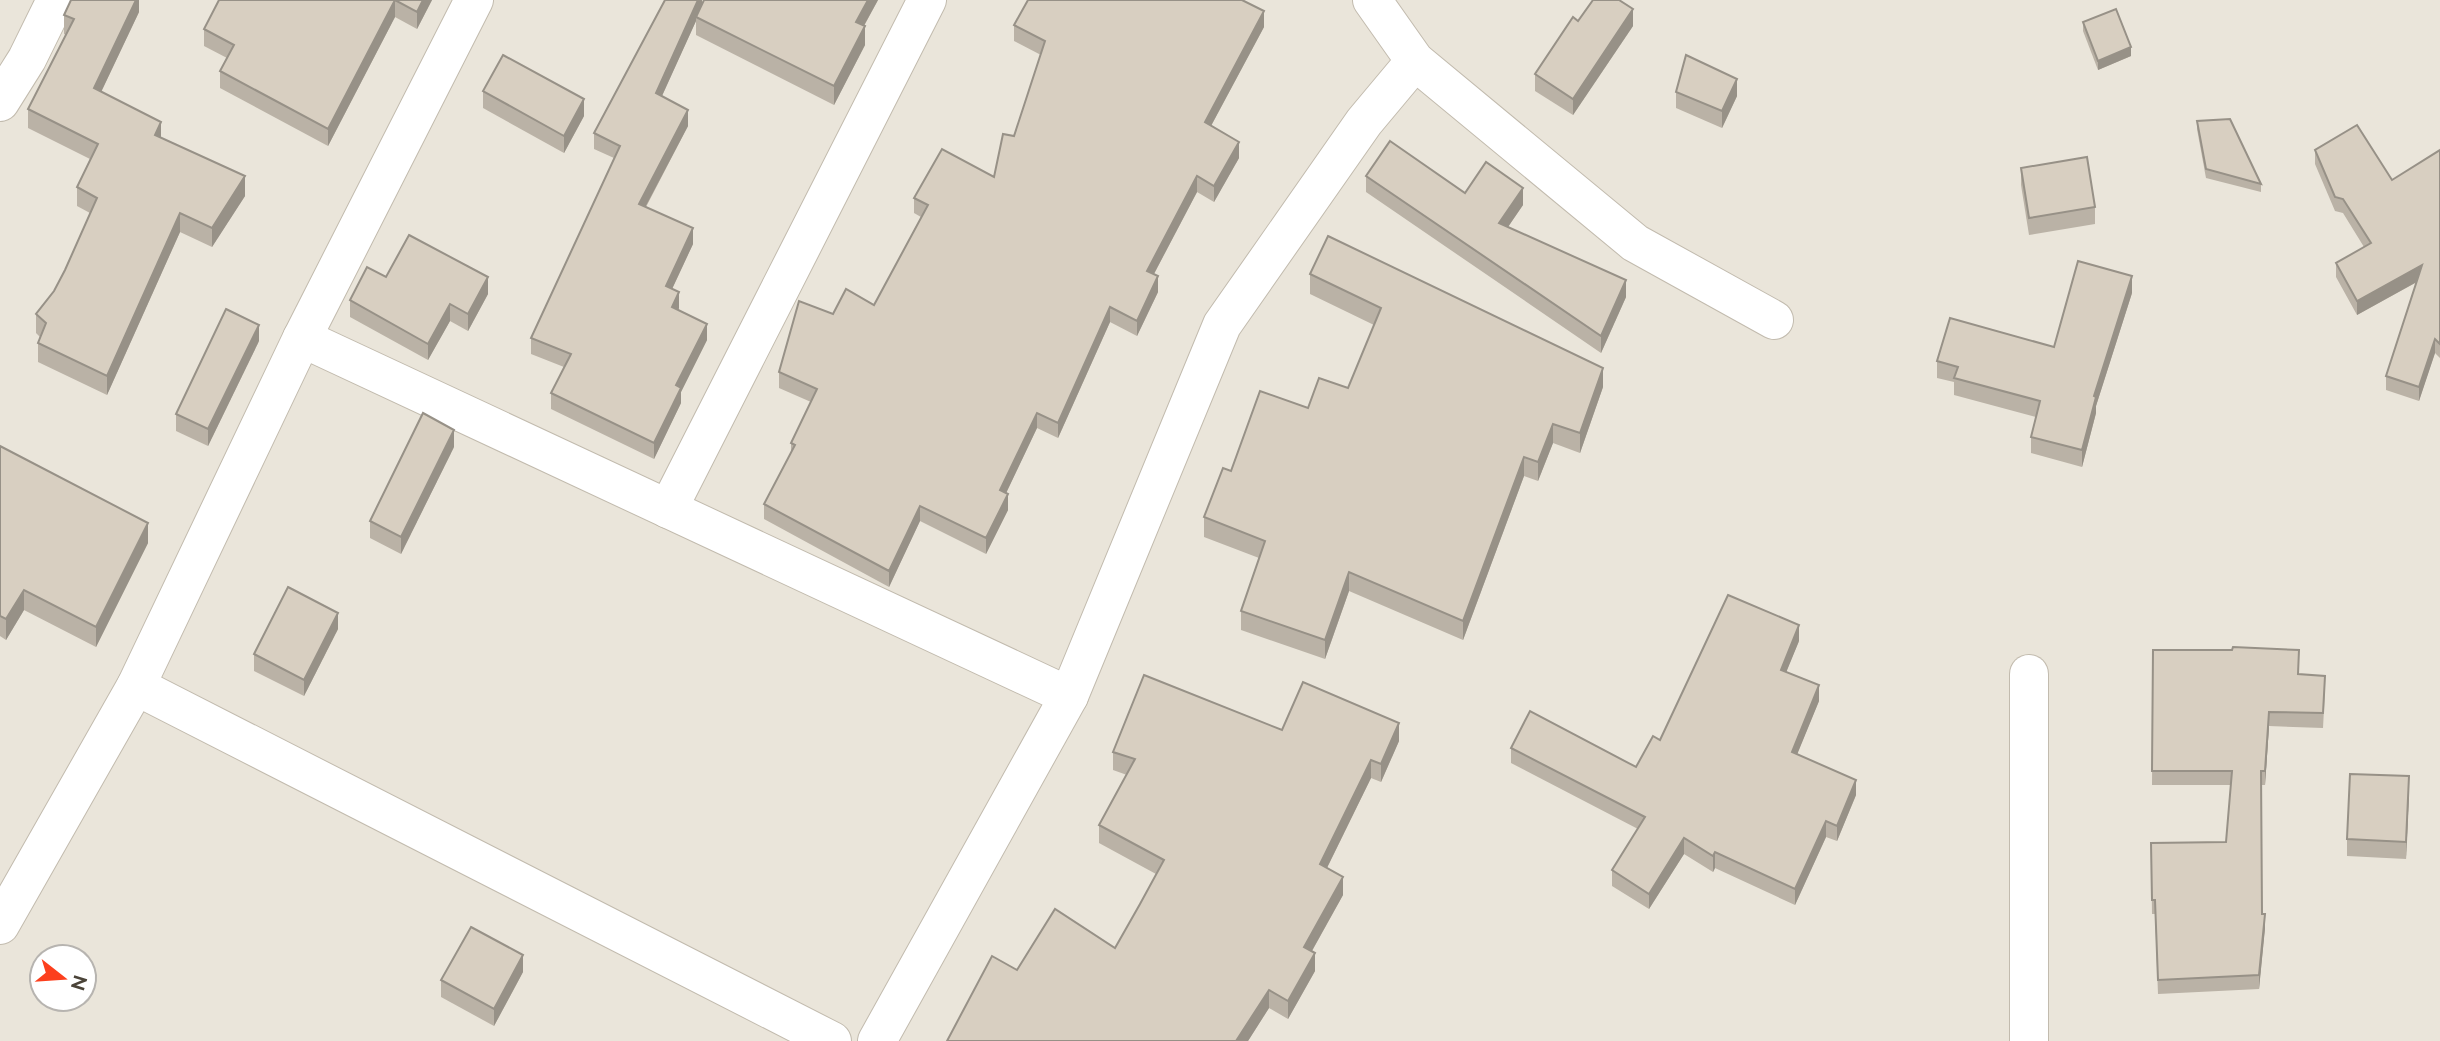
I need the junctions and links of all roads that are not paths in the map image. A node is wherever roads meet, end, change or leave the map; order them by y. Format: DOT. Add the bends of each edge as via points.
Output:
graph roads {
  1 [pos="56,0"];
  2 [pos="474,0"];
  3 [pos="928,0"];
  4 [pos="1372,0"];
  5 [pos="1415,61"];
  6 [pos="0,102"];
  7 [pos="1774,320"];
  8 [pos="302,338"];
  9 [pos="668,509"];
  10 [pos="2029,674"];
  11 [pos="136,685"];
  12 [pos="1069,696"];
  13 [pos="0,925"];
  14 [pos="832,1041"];
  15 [pos="877,1041"];
  16 [pos="2029,1041"];
  1 -- 6 [label="street"];
  2 -- 8 [label="street"];
  3 -- 9 [label="street"];
  4 -- 5 [label="street"];
  5 -- 7 [label="street" via="1635,243"];
  5 -- 12 [label="street" via="1364,122 1222,324"];
  8 -- 9 [label="street"];
  8 -- 11 [label="street"];
  9 -- 12 [label="street"];
  10 -- 16 [label="street"];
  11 -- 13 [label="street"];
  11 -- 14 [label="street"];
  12 -- 15 [label="street"];
}
